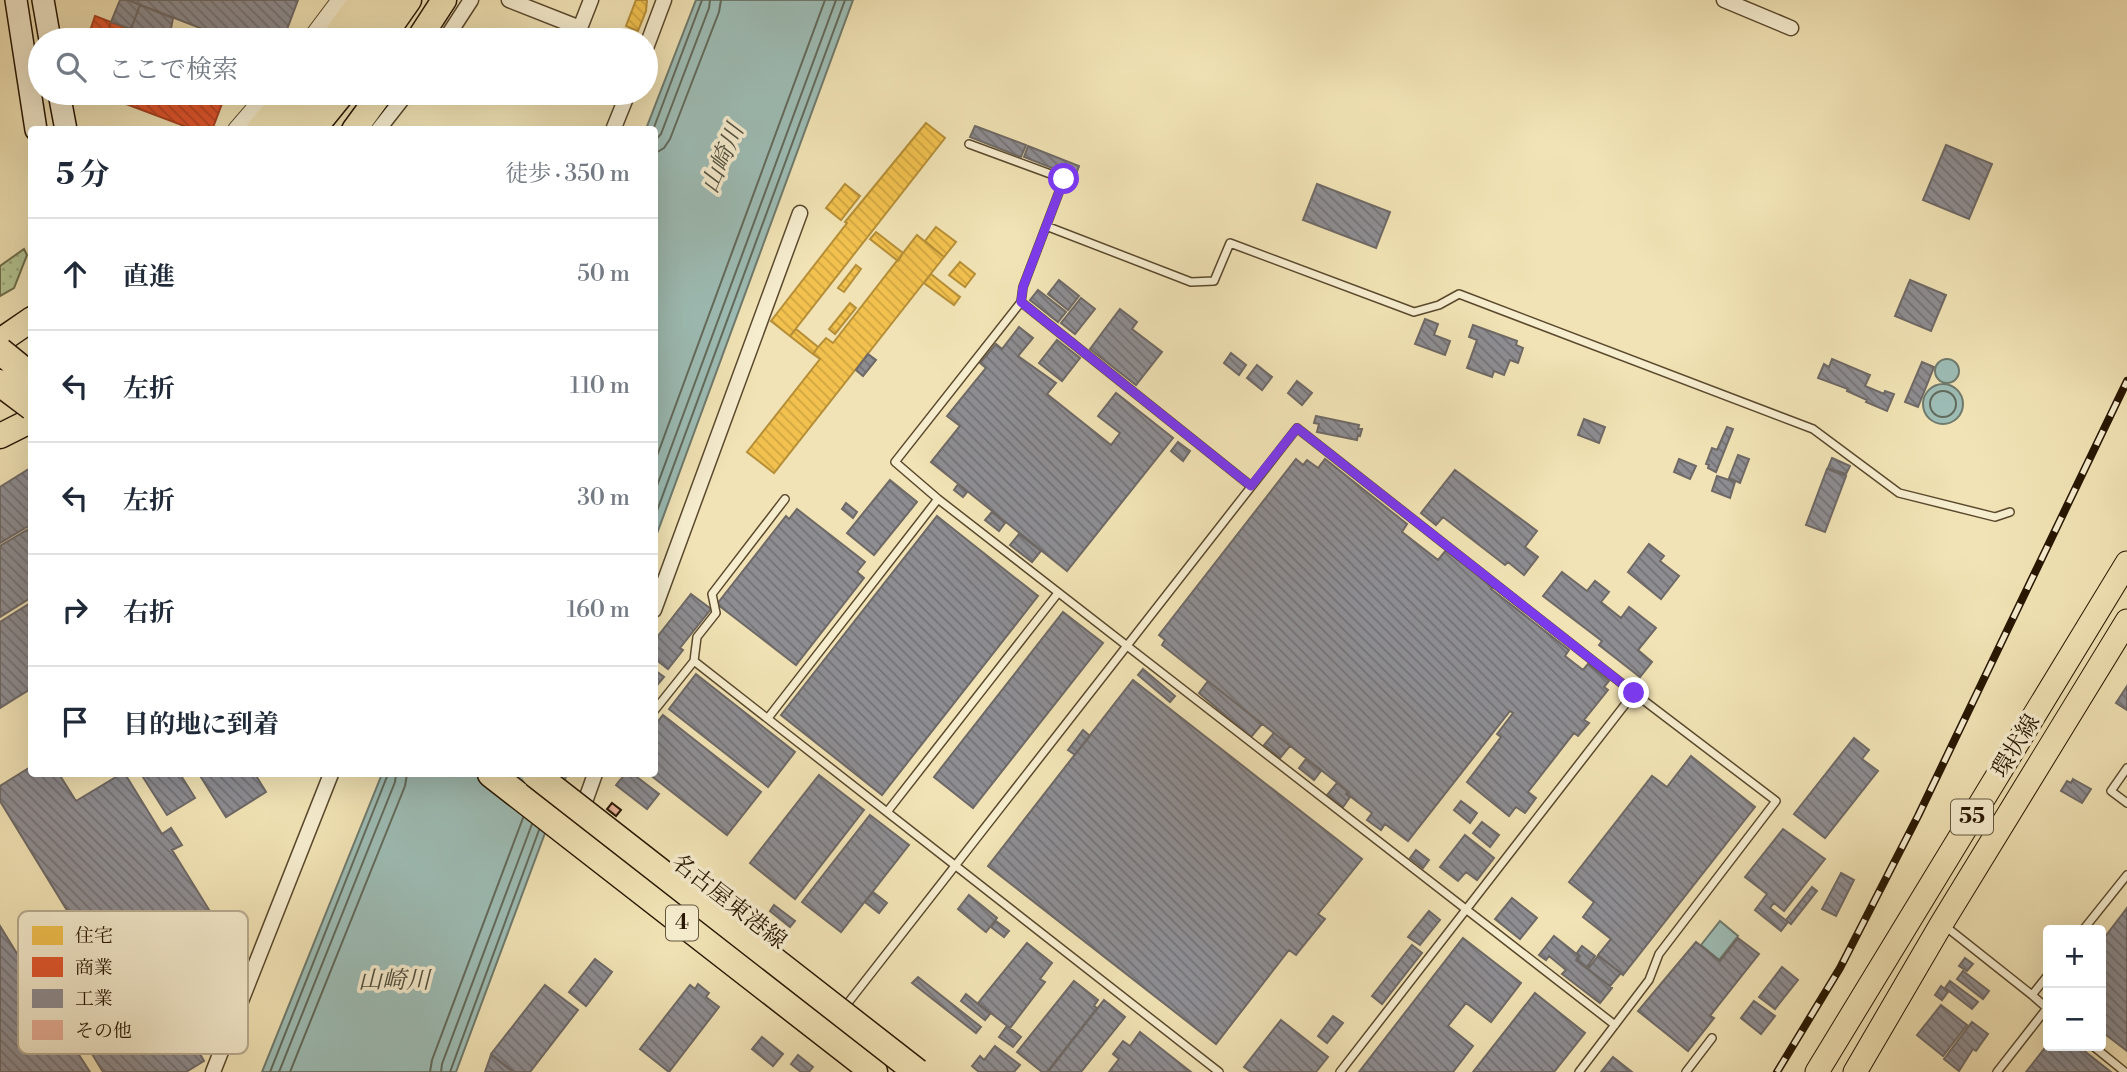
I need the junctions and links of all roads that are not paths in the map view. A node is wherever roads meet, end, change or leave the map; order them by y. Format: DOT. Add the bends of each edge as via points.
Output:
graph roads {
  1 [pos="16,0"];
  2 [pos="43,0"];
  3 [pos="341,0"];
  4 [pos="361,0"];
  5 [pos="385,0"];
  6 [pos="409,0"];
  7 [pos="444,0"];
  8 [pos="471,0"];
  9 [pos="509,0"];
  10 [pos="591,0"];
  11 [pos="664,0"];
  12 [pos="1724,0"];
  13 [pos="48,28"];
  14 [pos="320,28"];
  15 [pos="341,28"];
  16 [pos="365,28"];
  17 [pos="389,28"];
  18 [pos="426,28"];
  19 [pos="453,28"];
  20 [pos="578,28"];
  21 [pos="580,28"];
  22 [pos="654,28"];
  23 [pos="1791,28"];
  24 [pos="28,78"];
  25 [pos="32,105"];
  26 [pos="61,105"];
  27 [pos="259,105"];
  28 [pos="280,105"];
  29 [pos="307,105"];
  30 [pos="333,105"];
  31 [pos="372,105"];
  32 [pos="398,105"];
  33 [pos="623,105"];
  34 [pos="35,126"];
  35 [pos="65,126"];
  36 [pos="240,126"];
  37 [pos="261,126"];
  38 [pos="289,126"];
  39 [pos="316,126"];
  40 [pos="357,126"];
  41 [pos="382,126"];
  42 [pos="615,126"];
  43 [pos="969,144"];
  44 [pos="800,213"];
  45 [pos="1046,226"];
  46 [pos="1021,302"];
  47 [pos="28,322"];
  48 [pos="0,341"];
  49 [pos="0,351"];
  50 [pos="28,358"];
  51 [pos="0,376"];
  52 [pos="28,376"];
  53 [pos="28,382"];
  54 [pos="0,383"];
  55 [pos="0,401"];
  56 [pos="28,404"];
  57 [pos="28,422"];
  58 [pos="0,436"];
  59 [pos="1251,486"];
  60 [pos="785,499"];
  61 [pos="938,499"];
  62 [pos="2010,512"];
  63 [pos="2127,563"];
  64 [pos="1058,593"];
  65 [pos="658,599"];
  66 [pos="2127,621"];
  67 [pos="1126,646"];
  68 [pos="694,661"];
  69 [pos="1634,693"];
  70 [pos="658,705"];
  71 [pos="768,718"];
  72 [pos="2127,768"];
  73 [pos="330,777"];
  74 [pos="495,777"];
  75 [pos="508,777"];
  76 [pos="527,777"];
  77 [pos="539,777"];
  78 [pos="593,777"];
  79 [pos="2127,803"];
  80 [pos="887,812"];
  81 [pos="570,815"];
  82 [pos="955,865"];
  83 [pos="2127,875"];
  84 [pos="1466,910"];
  85 [pos="1942,923"];
  86 [pos="2087,925"];
  87 [pos="2043,981"];
  88 [pos="248,984"];
  89 [pos="2032,995"];
  90 [pos="2043,1005"];
  91 [pos="2043,1013"];
  92 [pos="835,1020"];
  93 [pos="1615,1026"];
  94 [pos="1712,1038"];
  95 [pos="2099,1051"];
  96 [pos="220,1054"];
  97 [pos="213,1072"];
  98 [pos="876,1072"];
  99 [pos="901,1072"];
  100 [pos="917,1072"];
  101 [pos="1219,1072"];
  102 [pos="1340,1072"];
  103 [pos="1579,1072"];
  104 [pos="1686,1072"];
  105 [pos="1817,1072"];
  106 [pos="1855,1072"];
  107 [pos="1997,1072"];
  108 [pos="2125,1072"];
  1 -- 24 [label="main road"];
  2 -- 13 [label="main road"];
  3 -- 14 [label="street"];
  4 -- 15 [label="highway"];
  5 -- 16 [label="highway"];
  6 -- 17 [label="highway"];
  7 -- 18 [label="highway"];
  8 -- 19 [label="street"];
  9 -- 20 [label="street"];
  10 -- 21 [label="street"];
  11 -- 22 [label="street"];
  12 -- 23 [label="street"];
  25 -- 34 [label="main road"];
  26 -- 35 [label="main road"];
  27 -- 36 [label="street"];
  28 -- 37 [label="highway"];
  29 -- 38 [label="highway"];
  30 -- 39 [label="highway"];
  31 -- 40 [label="highway"];
  32 -- 41 [label="street"];
  33 -- 42 [label="street"];
  43 -- 45 [label="lane" via="1064,179"];
  44 -- 65 [label="street"];
  45 -- 46 [label="lane"];
  45 -- 62 [label="lane" via="1191,282 1214,281 1230,243 1414,312 1460,294 1813,429 1899,493 1995,517"];
  46 -- 59 [label="lane"];
  46 -- 61 [label="lane" via="895,462"];
  47 -- 48 [label="highway"];
  49 -- 52 [label="highway, bridge"];
  50 -- 51 [label="highway"];
  53 -- 55 [label="highway"];
  54 -- 56 [label="highway, bridge"];
  57 -- 58 [label="highway"];
  59 -- 67 [label="lane"];
  59 -- 69 [label="lane" via="1297,428"];
  60 -- 68 [label="lane" via="712,594 716,612 697,637"];
  61 -- 64 [label="lane"];
  61 -- 71 [label="lane"];
  63 -- 105 [label="main road, 環状線 / 55"];
  64 -- 67 [label="lane"];
  64 -- 80 [label="lane"];
  66 -- 85 [label="main road, 環状線 / 55"];
  67 -- 82 [label="lane"];
  67 -- 84 [label="lane"];
  68 -- 70 [label="lane"];
  68 -- 71 [label="lane"];
  69 -- 84 [label="lane"];
  69 -- 93 [label="lane" via="1776,801 1659,954 1649,981"];
  71 -- 80 [label="lane"];
  72 -- 79 [label="lane" via="2111,791"];
  73 -- 88 [label="street"];
  74 -- 98 [label="highway, 4"];
  75 -- 81 [label="main road, 名古屋東港線"];
  76 -- 81 [label="main road, 名古屋東港線"];
  77 -- 100 [label="highway, 4, bridge"];
  78 -- 81 [label="street"];
  80 -- 82 [label="lane"];
  81 -- 92 [label="main road, 名古屋東港線"];
  81 -- 98 [label="main road, 名古屋東港線"];
  82 -- 92 [label="lane"];
  82 -- 101 [label="lane"];
  83 -- 86 [label="lane"];
  84 -- 93 [label="lane"];
  84 -- 102 [label="lane"];
  85 -- 89 [label="lane"];
  85 -- 106 [label="main road, 環状線 / 55"];
  87 -- 89 [label="lane"];
  89 -- 90 [label="lane"];
  91 -- 107 [label="lane"];
  92 -- 99 [label="main road, 名古屋東港線"];
  93 -- 103 [label="lane"];
  94 -- 104 [label="lane"];
  95 -- 108 [label="lane"];
  96 -- 97 [label="street"];
}
